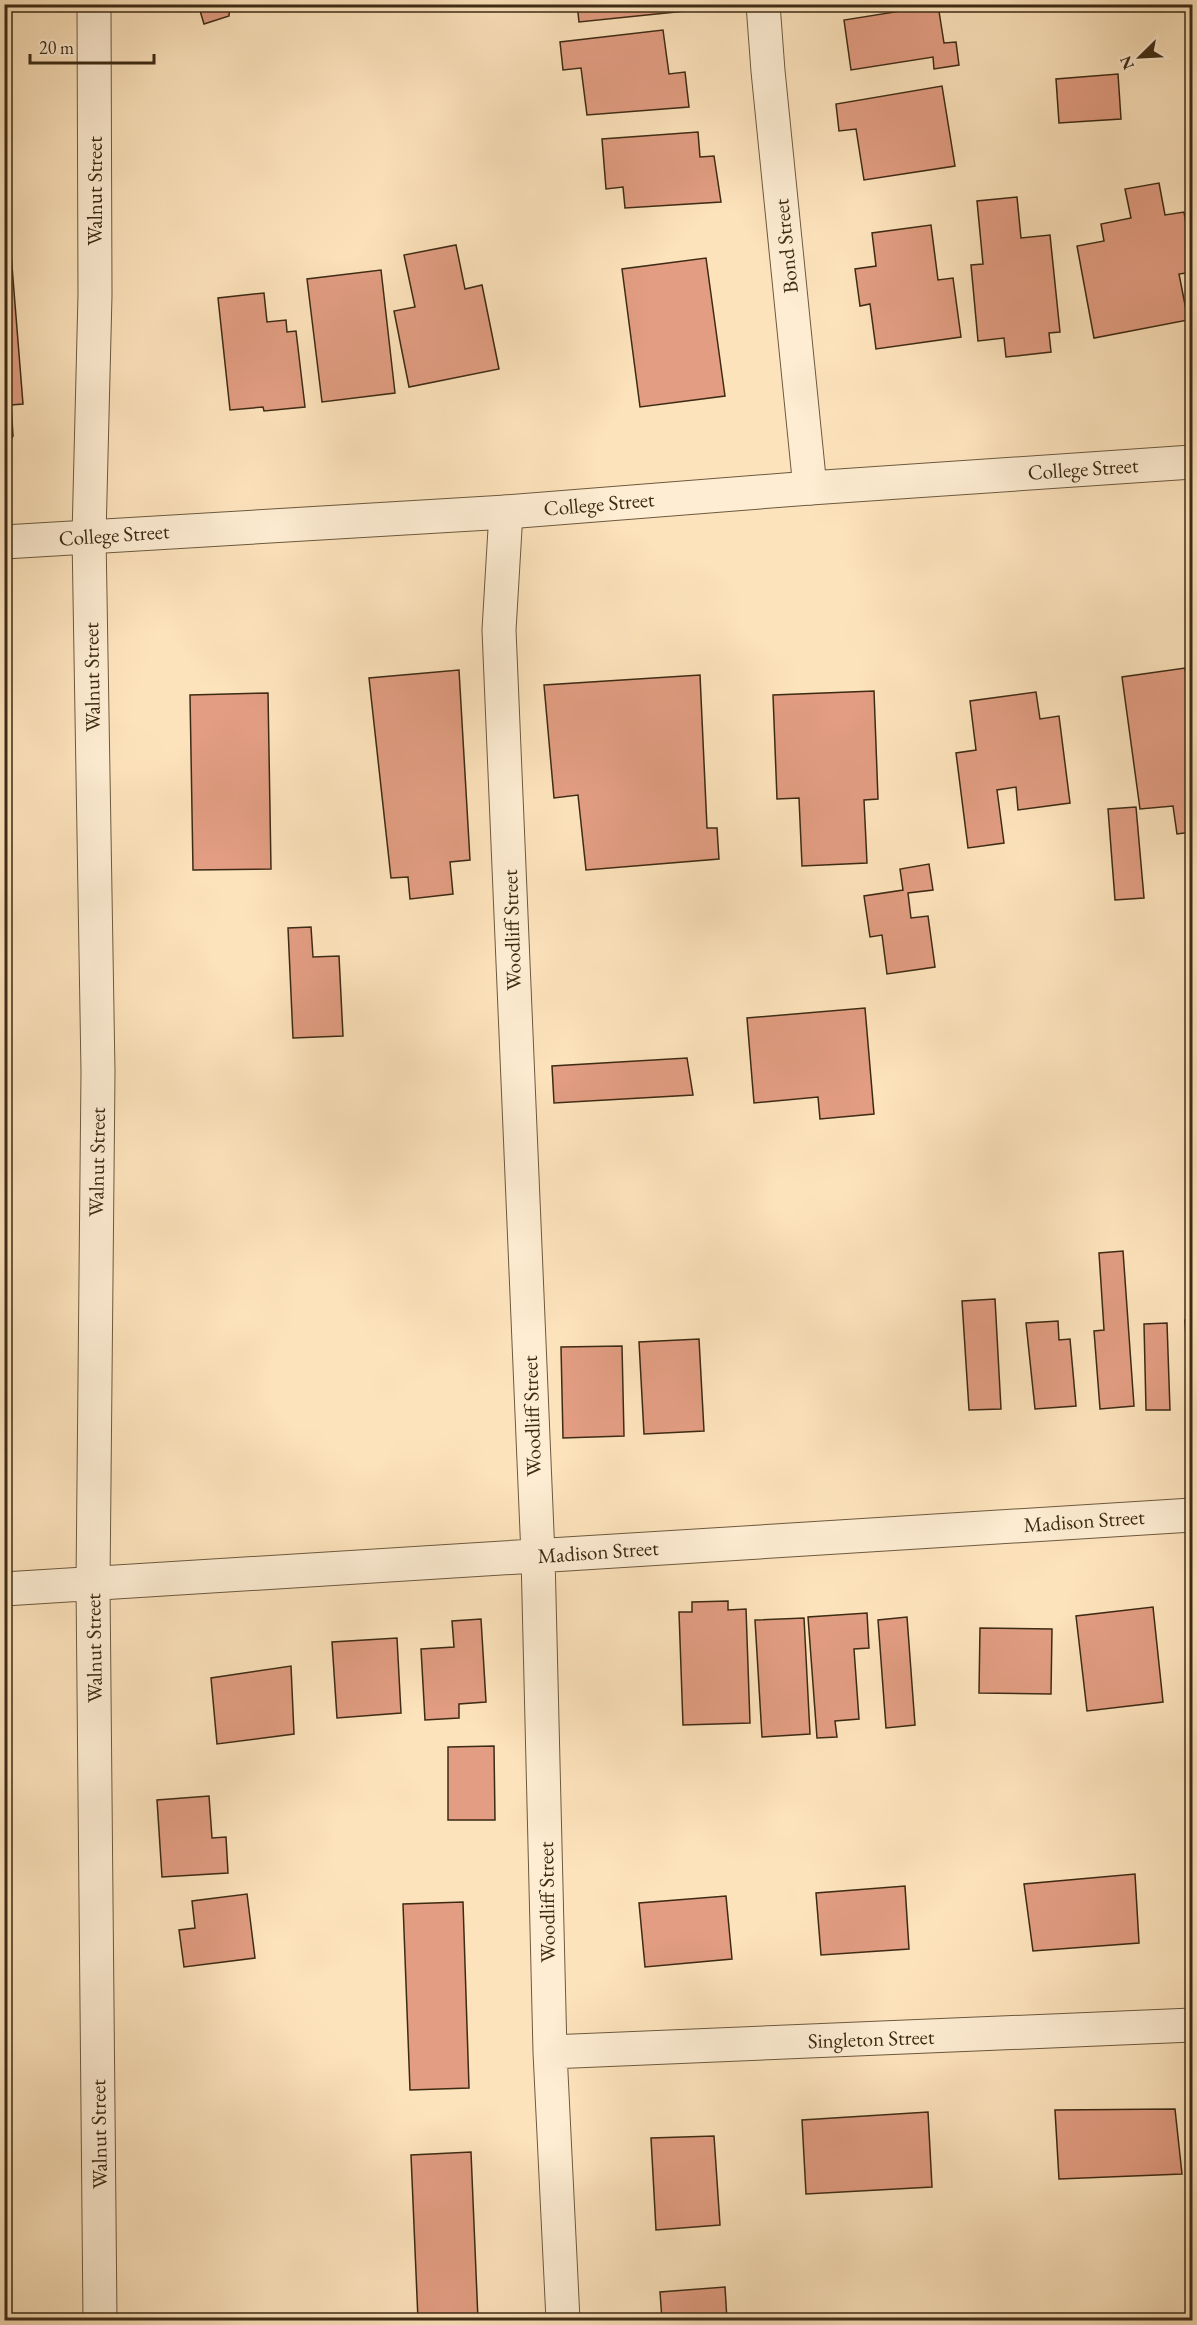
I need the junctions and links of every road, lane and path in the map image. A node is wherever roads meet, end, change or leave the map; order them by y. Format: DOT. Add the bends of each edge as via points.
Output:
graph roads {
  1 [pos="94,4"];
  2 [pos="763,4"];
  3 [pos="1192,462"];
  4 [pos="810,488"];
  5 [pos="506,512"];
  6 [pos="89,536"];
  7 [pos="4,542"];
  8 [pos="1192,1515"];
  9 [pos="538,1556"];
  10 [pos="93,1584"];
  11 [pos="4,1589"];
  12 [pos="1192,2025"];
  13 [pos="550,2052"];
  14 [pos="100,2320"];
  15 [pos="564,2320"];
  1 -- 6 [label="street, Walnut Street" via="95,295"];
  2 -- 4 [label="street, Bond Street"];
  3 -- 4 [label="street, College Street"];
  4 -- 5 [label="street, College Street"];
  5 -- 6 [label="street, College Street"];
  5 -- 9 [label="street, Woodliff Street" via="499,630"];
  6 -- 7 [label="street, College Street"];
  6 -- 10 [label="street, Walnut Street" via="98,1072"];
  8 -- 9 [label="street, Madison Street"];
  9 -- 10 [label="street, Madison Street"];
  9 -- 13 [label="street, Woodliff Street"];
  10 -- 11 [label="street, Madison Street"];
  10 -- 14 [label="street, Walnut Street"];
  12 -- 13 [label="street, Singleton Street"];
  13 -- 15 [label="street, Woodliff Street"];
}
